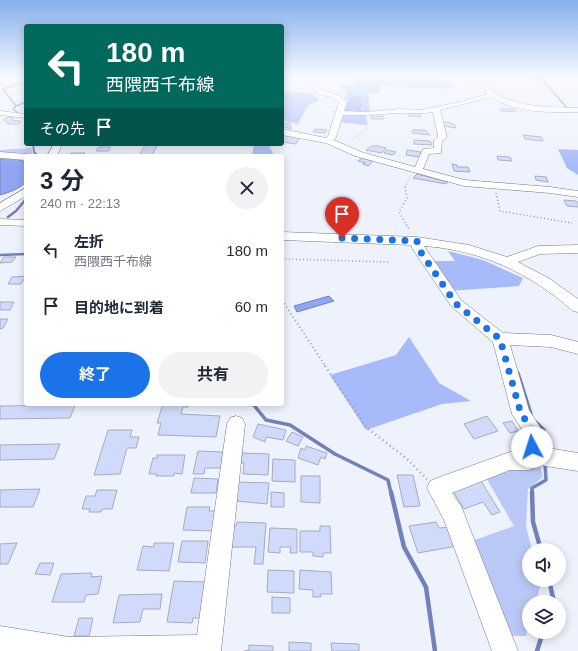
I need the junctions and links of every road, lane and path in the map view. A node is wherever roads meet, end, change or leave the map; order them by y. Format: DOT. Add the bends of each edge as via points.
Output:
graph roads {
  1 [pos="341,106"];
  2 [pos="450,106"];
  3 [pos="518,106"];
  4 [pos="436,110"];
  5 [pos="578,110"];
  6 [pos="0,113"];
  7 [pos="339,113"];
  8 [pos="367,114"];
  9 [pos="24,116"];
  10 [pos="284,132"];
  11 [pos="328,141"];
  12 [pos="346,149"];
  13 [pos="0,155"];
  14 [pos="24,157"];
  15 [pos="418,170"];
  16 [pos="494,186"];
  17 [pos="24,192"];
  18 [pos="578,194"];
  19 [pos="0,208"];
  20 [pos="0,222"];
  21 [pos="24,223"];
  22 [pos="572,223"];
  23 [pos="284,236"];
  24 [pos="417,241"];
  25 [pos="578,249"];
  26 [pos="284,259"];
  27 [pos="508,261"];
  28 [pos="389,262"];
  29 [pos="284,303"];
  30 [pos="578,306"];
  31 [pos="500,339"];
  32 [pos="578,348"];
  33 [pos="236,424"];
  34 [pos="542,455"];
  35 [pos="578,462"];
  36 [pos="437,488"];
  37 [pos="0,639"];
  38 [pos="209,650"];
  39 [pos="505,651"];
  1 -- 7 [label="street"];
  2 -- 4 [label="street"];
  3 -- 5 [label="street"];
  4 -- 8 [label="street"];
  4 -- 15 [label="street" via="443,137 438,140 438,151 426,151"];
  6 -- 9 [label="street"];
  7 -- 8 [label="street"];
  7 -- 11 [label="street" via="332,137"];
  8 -- 12 [label="path" via="368,129 353,139"];
  10 -- 11 [label="street"];
  11 -- 12 [label="street"];
  12 -- 15 [label="street"];
  13 -- 14 [label="street"];
  15 -- 16 [label="street" via="464,183"];
  15 -- 24 [label="path" via="413,172 405,186 407,198 400,212 402,220"];
  16 -- 18 [label="street"];
  16 -- 22 [label="path" via="500,211"];
  17 -- 19 [label="street"];
  20 -- 21 [label="street"];
  23 -- 24 [label="street"];
  24 -- 27 [label="street" via="454,245"];
  24 -- 31 [label="street" via="418,248 456,304"];
  25 -- 27 [label="street" via="538,250"];
  26 -- 28 [label="path"];
  27 -- 30 [label="street" via="567,296"];
  29 -- 36 [label="path" via="366,427 407,458"];
  31 -- 32 [label="street" via="551,341"];
  31 -- 34 [label="street" via="521,414 531,427 532,447"];
  33 -- 38 [label="street"];
  34 -- 35 [label="street"];
  34 -- 36 [label="street" via="529,461 510,461"];
  36 -- 39 [label="street" via="453,514"];
  37 -- 38 [label="street" via="69,650"];
}
